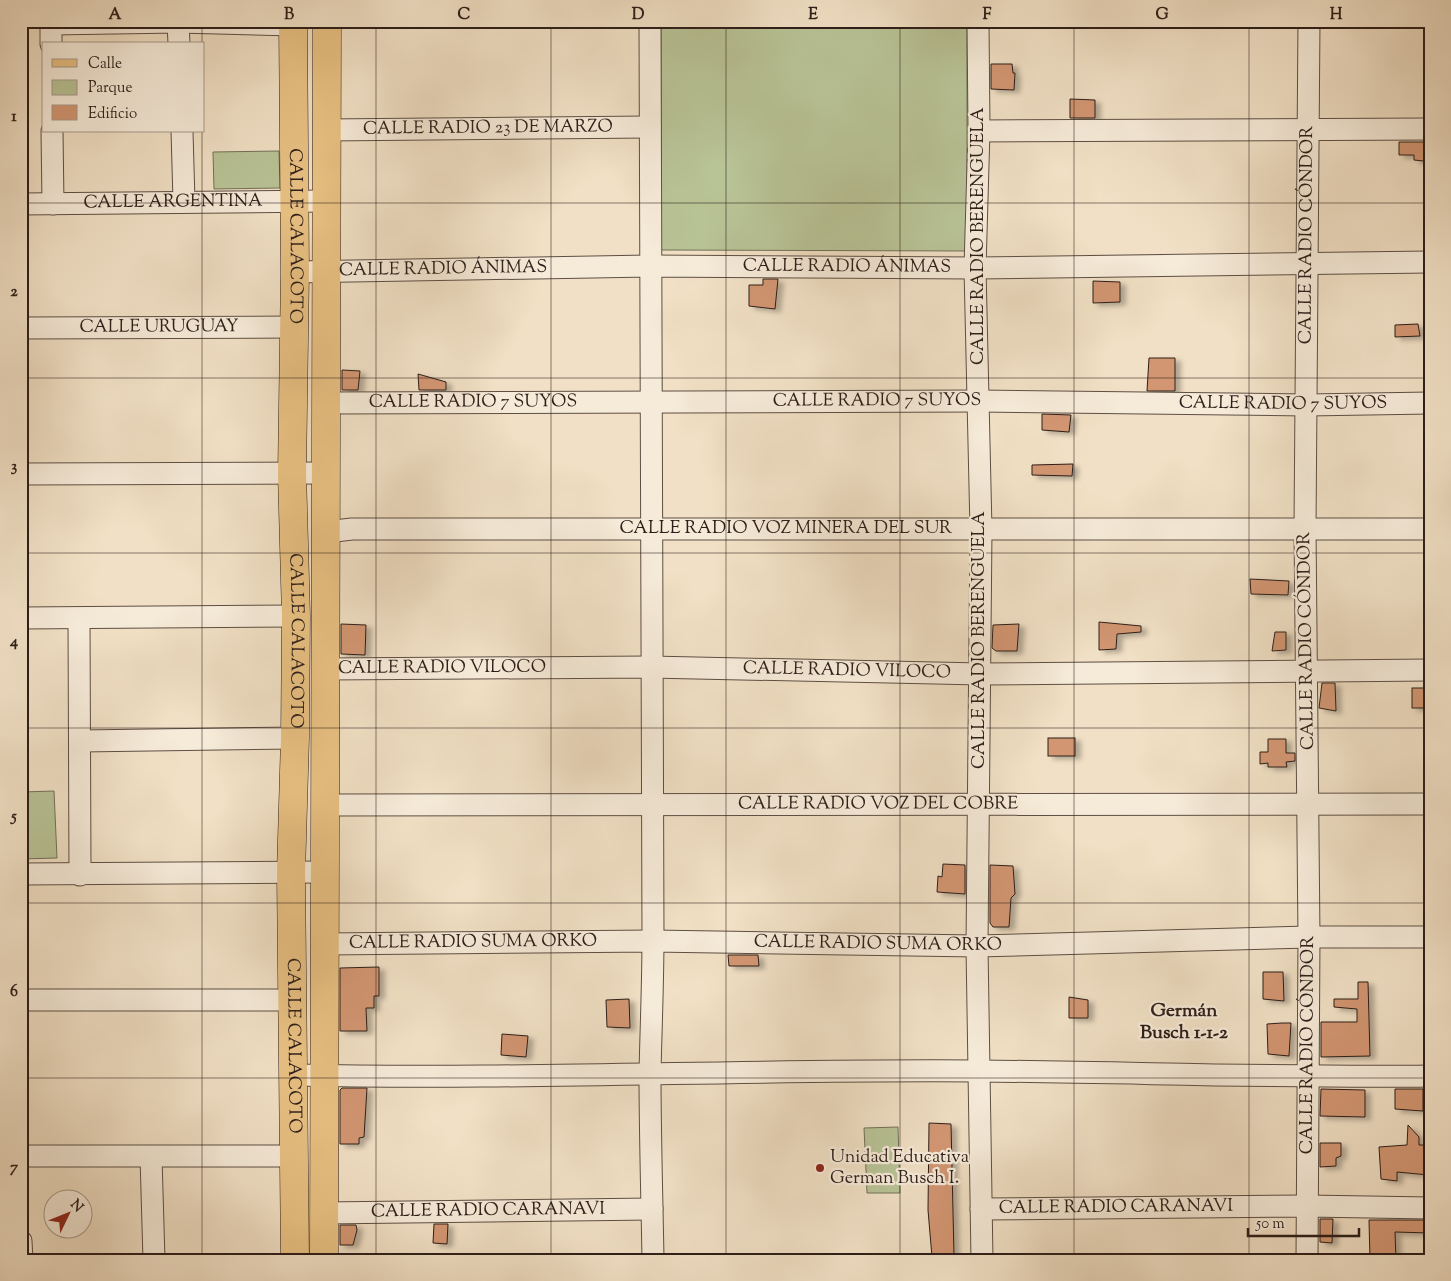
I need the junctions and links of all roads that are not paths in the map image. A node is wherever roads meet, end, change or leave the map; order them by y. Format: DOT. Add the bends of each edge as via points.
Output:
graph roads {
  1 [pos="328,21"];
  2 [pos="650,21"];
  3 [pos="978,21"];
  4 [pos="1309,21"];
  5 [pos="178,22"];
  6 [pos="293,23"];
  7 [pos="51,30"];
  8 [pos="179,42"];
  9 [pos="650,127"];
  10 [pos="1430,129"];
  11 [pos="327,130"];
  12 [pos="1308,130"];
  13 [pos="979,131"];
  14 [pos="52,132"];
  15 [pos="182,132"];
  16 [pos="294,201"];
  17 [pos="327,201"];
  18 [pos="184,202"];
  19 [pos="21,204"];
  20 [pos="53,204"];
  21 [pos="1307,262"];
  22 [pos="1430,262"];
  23 [pos="649,266"];
  24 [pos="975,268"];
  25 [pos="295,272"];
  26 [pos="327,272"];
  27 [pos="294,327"];
  28 [pos="21,328"];
  29 [pos="653,400"];
  30 [pos="980,401"];
  31 [pos="1430,402"];
  32 [pos="325,403"];
  33 [pos="1307,405"];
  34 [pos="292,473"];
  35 [pos="326,473"];
  36 [pos="21,474"];
  37 [pos="1305,528"];
  38 [pos="1430,529"];
  39 [pos="652,530"];
  40 [pos="981,530"];
  41 [pos="326,532"];
  42 [pos="296,616"];
  43 [pos="21,618"];
  44 [pos="80,619"];
  45 [pos="650,667"];
  46 [pos="326,669"];
  47 [pos="1430,670"];
  48 [pos="1307,672"];
  49 [pos="981,674"];
  50 [pos="296,738"];
  51 [pos="80,741"];
  52 [pos="327,804"];
  53 [pos="980,804"];
  54 [pos="1430,804"];
  55 [pos="1308,805"];
  56 [pos="652,806"];
  57 [pos="324,872"];
  58 [pos="291,873"];
  59 [pos="21,874"];
  60 [pos="80,875"];
  61 [pos="1309,938"];
  62 [pos="1430,938"];
  63 [pos="653,941"];
  64 [pos="324,944"];
  65 [pos="977,946"];
  66 [pos="21,1000"];
  67 [pos="294,1000"];
  68 [pos="978,1071"];
  69 [pos="295,1074"];
  70 [pos="324,1075"];
  71 [pos="650,1075"];
  72 [pos="1430,1076"];
  73 [pos="1306,1078"];
  74 [pos="21,1156"];
  75 [pos="295,1156"];
  76 [pos="151,1157"];
  77 [pos="1307,1206"];
  78 [pos="1430,1208"];
  79 [pos="981,1209"];
  80 [pos="652,1210"];
  81 [pos="324,1213"];
  82 [pos="21,1241"];
  83 [pos="22,1260"];
  84 [pos="154,1260"];
  85 [pos="295,1260"];
  86 [pos="324,1260"];
  87 [pos="653,1260"];
  88 [pos="982,1260"];
  89 [pos="1307,1260"];
  1 -- 11 [label="main road, CALLE CALACOTO"];
  2 -- 9 [label="street"];
  3 -- 13 [label="street, CALLE RADIO BERENGUELA"];
  4 -- 12 [label="street, CALLE RADIO CÓNDOR"];
  5 -- 6 [label="street"];
  5 -- 7 [label="street"];
  5 -- 8 [label="street"];
  6 -- 16 [label="main road, CALLE CALACOTO"];
  9 -- 11 [label="street, CALLE RADIO 23 DE MARZO"];
  9 -- 23 [label="street"];
  10 -- 12 [label="street"];
  11 -- 17 [label="main road, CALLE CALACOTO"];
  12 -- 13 [label="street"];
  12 -- 21 [label="street, CALLE RADIO CÓNDOR"];
  13 -- 24 [label="street, CALLE RADIO BERENGUELA"];
  14 -- 20 [label="street"];
  15 -- 18 [label="street"];
  16 -- 17 [label="street, CALLE ARGENTINA"];
  16 -- 18 [label="street, CALLE ARGENTINA"];
  16 -- 25 [label="main road, CALLE CALACOTO"];
  17 -- 26 [label="main road, CALLE CALACOTO"];
  18 -- 20 [label="street, CALLE ARGENTINA"];
  19 -- 20 [label="street, CALLE ARGENTINA"];
  21 -- 22 [label="street, CALLE RADIO ÁNIMAS"];
  21 -- 24 [label="street, CALLE RADIO ÁNIMAS"];
  21 -- 33 [label="street, CALLE RADIO CÓNDOR"];
  23 -- 24 [label="street, CALLE RADIO ÁNIMAS"];
  23 -- 26 [label="street, CALLE RADIO ÁNIMAS"];
  23 -- 29 [label="street"];
  24 -- 30 [label="street, CALLE RADIO BERENGUELA"];
  25 -- 26 [label="street, CALLE RADIO ÁNIMAS"];
  25 -- 27 [label="main road, CALLE CALACOTO"];
  26 -- 32 [label="main road, CALLE CALACOTO"];
  27 -- 28 [label="street, CALLE URUGUAY"];
  27 -- 34 [label="main road, CALLE CALACOTO"];
  29 -- 30 [label="street, CALLE RADIO 7 SUYOS"];
  29 -- 32 [label="street, CALLE RADIO 7 SUYOS"];
  29 -- 39 [label="street"];
  30 -- 33 [label="street, CALLE RADIO 7 SUYOS"];
  30 -- 40 [label="street, CALLE RADIO BERENGUELA"];
  31 -- 33 [label="street, CALLE RADIO 7 SUYOS"];
  32 -- 35 [label="main road, CALLE CALACOTO"];
  33 -- 37 [label="street, CALLE RADIO CÓNDOR"];
  34 -- 35 [label="street"];
  34 -- 36 [label="street"];
  34 -- 42 [label="main road, CALLE CALACOTO"];
  35 -- 41 [label="main road, CALLE CALACOTO"];
  37 -- 38 [label="street, CALLE RADIO VOZ MINERA DEL SUR"];
  37 -- 40 [label="street, CALLE RADIO VOZ MINERA DEL SUR"];
  37 -- 48 [label="street, CALLE RADIO CÓNDOR"];
  39 -- 40 [label="street, CALLE RADIO VOZ MINERA DEL SUR"];
  39 -- 41 [label="street, CALLE RADIO VOZ MINERA DEL SUR" via="352,529"];
  39 -- 45 [label="street"];
  40 -- 49 [label="street, CALLE RADIO BERENGUELA"];
  41 -- 46 [label="main road, CALLE CALACOTO"];
  42 -- 44 [label="street"];
  42 -- 50 [label="main road, CALLE CALACOTO"];
  43 -- 44 [label="street"];
  44 -- 51 [label="street"];
  45 -- 46 [label="street, CALLE RADIO VILOCO"];
  45 -- 49 [label="street, CALLE RADIO VILOCO"];
  45 -- 56 [label="street"];
  46 -- 52 [label="main road, CALLE CALACOTO"];
  47 -- 48 [label="street, CALLE RADIO VILOCO"];
  48 -- 49 [label="street, CALLE RADIO VILOCO"];
  48 -- 55 [label="street, CALLE RADIO CÓNDOR"];
  49 -- 53 [label="street, CALLE RADIO BERENGUELA"];
  50 -- 51 [label="street"];
  50 -- 58 [label="main road, CALLE CALACOTO"];
  51 -- 60 [label="street"];
  52 -- 56 [label="street, CALLE RADIO VOZ DEL COBRE"];
  52 -- 57 [label="main road, CALLE CALACOTO"];
  53 -- 55 [label="street, CALLE RADIO VOZ DEL COBRE"];
  53 -- 56 [label="street, CALLE RADIO VOZ DEL COBRE"];
  53 -- 65 [label="street, CALLE RADIO BERENGUELA"];
  54 -- 55 [label="street, CALLE RADIO VOZ DEL COBRE"];
  55 -- 61 [label="street, CALLE RADIO CÓNDOR"];
  56 -- 63 [label="street"];
  57 -- 58 [label="street"];
  57 -- 64 [label="main road, CALLE CALACOTO"];
  58 -- 60 [label="street"];
  58 -- 67 [label="main road, CALLE CALACOTO"];
  59 -- 60 [label="street"];
  61 -- 62 [label="street, CALLE RADIO SUMA ORKO"];
  61 -- 65 [label="street, CALLE RADIO SUMA ORKO"];
  61 -- 73 [label="street, CALLE RADIO CÓNDOR"];
  63 -- 64 [label="street, CALLE RADIO SUMA ORKO"];
  63 -- 65 [label="street, CALLE RADIO SUMA ORKO"];
  63 -- 71 [label="street"];
  64 -- 70 [label="main road, CALLE CALACOTO"];
  65 -- 68 [label="street, CALLE RADIO BERENGUELA"];
  66 -- 67 [label="street"];
  67 -- 69 [label="main road, CALLE CALACOTO"];
  68 -- 71 [label="street"];
  68 -- 73 [label="street"];
  68 -- 79 [label="street, CALLE RADIO BERENGUELA"];
  69 -- 70 [label="street"];
  69 -- 75 [label="main road, CALLE CALACOTO"];
  70 -- 71 [label="street"];
  70 -- 81 [label="main road, CALLE CALACOTO"];
  71 -- 80 [label="street"];
  72 -- 73 [label="street"];
  73 -- 77 [label="street, CALLE RADIO CÓNDOR"];
  74 -- 76 [label="street"];
  75 -- 76 [label="street"];
  75 -- 85 [label="main road, CALLE CALACOTO"];
  76 -- 84 [label="street"];
  77 -- 78 [label="street, CALLE RADIO CARANAVI"];
  77 -- 79 [label="street, CALLE RADIO CARANAVI"];
  77 -- 89 [label="street, CALLE RADIO CÓNDOR"];
  79 -- 88 [label="street, CALLE RADIO BERENGUELA"];
  80 -- 81 [label="street, CALLE RADIO CARANAVI"];
  80 -- 87 [label="street"];
  81 -- 86 [label="main road, CALLE CALACOTO"];
  82 -- 83 [label="street"];
}
